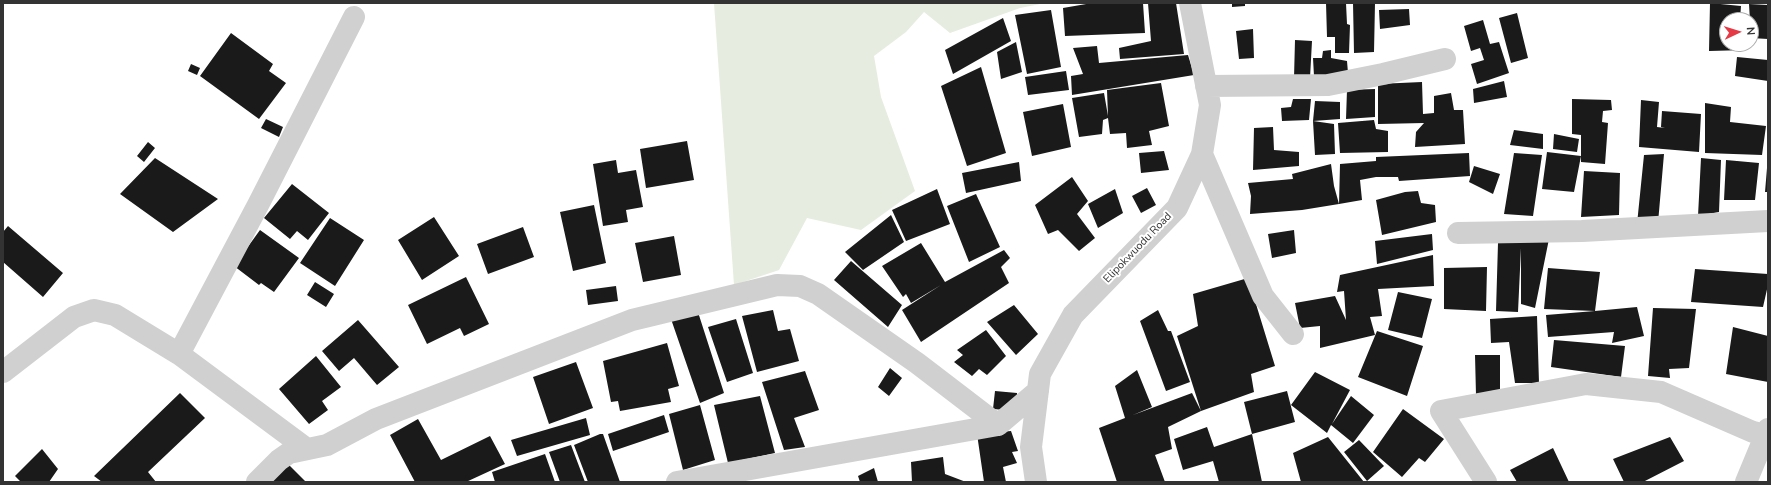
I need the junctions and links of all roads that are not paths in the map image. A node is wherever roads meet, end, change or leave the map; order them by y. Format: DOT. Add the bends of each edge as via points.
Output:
graph roads {
  1 [pos="1190,3"];
  2 [pos="354,17"];
  3 [pos="1445,59"];
  4 [pos="1206,86"];
  5 [pos="1202,154"];
  6 [pos="1768,221"];
  7 [pos="1458,233"];
  8 [pos="1293,334"];
  9 [pos="179,354"];
  10 [pos="3,372"];
  11 [pos="1038,391"];
  12 [pos="998,425"];
  13 [pos="1767,432"];
  14 [pos="308,449"];
  15 [pos="257,482"];
  16 [pos="678,482"];
  17 [pos="1036,482"];
  18 [pos="1486,482"];
  19 [pos="1746,482"];
  1 -- 4 [label="street, Elipokwuodu Road"];
  2 -- 9 [label="street"];
  3 -- 4 [label="street" via="1328,85"];
  4 -- 5 [label="street, Elipokwuodu Road" via="1210,105"];
  5 -- 8 [label="street" via="1263,296"];
  5 -- 11 [label="street, Elipokwuodu Road" via="1177,208 1073,315 1040,374"];
  6 -- 7 [label="street" via="1582,231"];
  9 -- 10 [label="street" via="115,316 94,310 74,317"];
  9 -- 14 [label="street"];
  11 -- 12 [label="street"];
  11 -- 17 [label="street, Elipokwuodu Road" via="1031,447"];
  12 -- 14 [label="street" via="917,363 818,294 800,286 777,286 632,320 376,419 327,445"];
  12 -- 16 [label="street"];
  13 -- 18 [label="street" via="1753,432 1662,392 1586,384 1440,411"];
  13 -- 19 [label="street"];
  14 -- 15 [label="street" via="290,453 279,460"];
}
